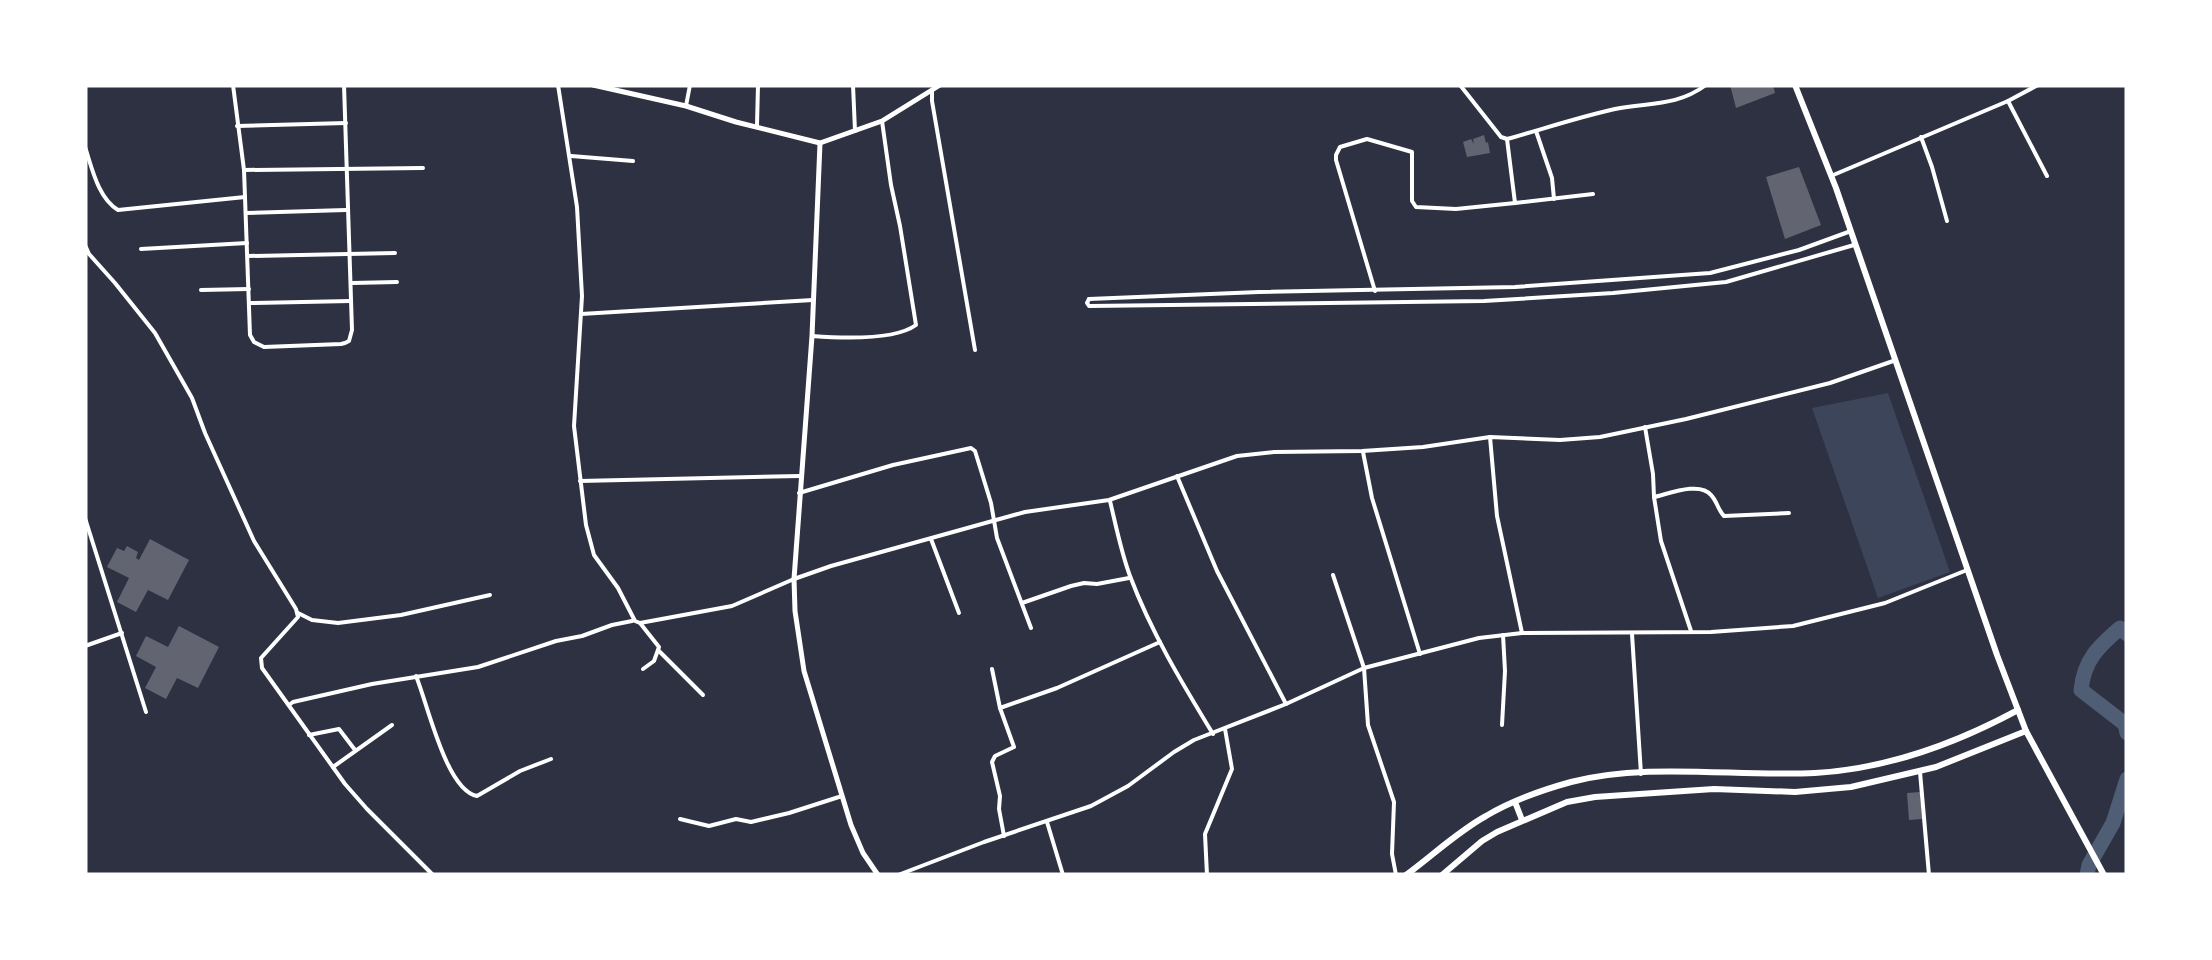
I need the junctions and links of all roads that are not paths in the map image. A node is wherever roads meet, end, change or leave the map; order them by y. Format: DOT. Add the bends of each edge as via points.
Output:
graph roads {
  1 [pos="233,85"];
  2 [pos="344,85"];
  3 [pos="558,85"];
  4 [pos="592,85"];
  5 [pos="690,85"];
  6 [pos="758,85"];
  7 [pos="852,85"];
  8 [pos="940,85"];
  9 [pos="1250,85"];
  10 [pos="1260,85"];
  11 [pos="1460,85"];
  12 [pos="1706,85"];
  13 [pos="1795,85"];
  14 [pos="2035,86"];
  15 [pos="932,91"];
  16 [pos="2008,101"];
  17 [pos="686,106"];
  18 [pos="882,121"];
  19 [pos="346,123"];
  20 [pos="238,126"];
  21 [pos="757,128"];
  22 [pos="855,131"];
  23 [pos="1536,132"];
  24 [pos="1921,137"];
  25 [pos="1507,139"];
  26 [pos="820,144"];
  27 [pos="85,147"];
  28 [pos="570,156"];
  29 [pos="633,161"];
  30 [pos="347,168"];
  31 [pos="423,168"];
  32 [pos="244,170"];
  33 [pos="1831,176"];
  34 [pos="2047,176"];
  35 [pos="1593,194"];
  36 [pos="246,197"];
  37 [pos="1554,199"];
  38 [pos="1515,204"];
  39 [pos="348,210"];
  40 [pos="246,213"];
  41 [pos="1947,221"];
  42 [pos="1852,231"];
  43 [pos="247,243"];
  44 [pos="1856,244"];
  45 [pos="85,245"];
  46 [pos="141,248"];
  47 [pos="395,252"];
  48 [pos="350,254"];
  49 [pos="248,256"];
  50 [pos="397,282"];
  51 [pos="350,283"];
  52 [pos="1515,287"];
  53 [pos="249,289"];
  54 [pos="201,290"];
  55 [pos="1376,292"];
  56 [pos="1516,299"];
  57 [pos="813,300"];
  58 [pos="351,301"];
  59 [pos="249,303"];
  60 [pos="581,314"];
  61 [pos="812,336"];
  62 [pos="975,350"];
  63 [pos="1896,360"];
  64 [pos="1645,427"];
  65 [pos="1490,437"];
  66 [pos="1362,451"];
  67 [pos="800,476"];
  68 [pos="1177,476"];
  69 [pos="580,481"];
  70 [pos="799,493"];
  71 [pos="1654,497"];
  72 [pos="1110,500"];
  73 [pos="1789,513"];
  74 [pos="85,518"];
  75 [pos="994,522"];
  76 [pos="931,539"];
  77 [pos="1967,570"];
  78 [pos="1333,575"];
  79 [pos="1131,577"];
  80 [pos="794,579"];
  81 [pos="490,595"];
  82 [pos="1022,602"];
  83 [pos="298,613"];
  84 [pos="959,613"];
  85 [pos="637,622"];
  86 [pos="1031,628"];
  87 [pos="1692,631"];
  88 [pos="1632,632"];
  89 [pos="122,633"];
  90 [pos="1522,633"];
  91 [pos="1503,634"];
  92 [pos="1160,642"];
  93 [pos="85,646"];
  94 [pos="659,651"];
  95 [pos="1420,654"];
  96 [pos="1364,668"];
  97 [pos="643,669"];
  98 [pos="992,669"];
  99 [pos="416,676"];
  100 [pos="704,695"];
  101 [pos="1286,704"];
  102 [pos="289,706"];
  103 [pos="1000,708"];
  104 [pos="2018,710"];
  105 [pos="146,712"];
  106 [pos="392,725"];
  107 [pos="1502,725"];
  108 [pos="1225,729"];
  109 [pos="2026,731"];
  110 [pos="308,734"];
  111 [pos="1212,734"];
  112 [pos="354,750"];
  113 [pos="551,759"];
  114 [pos="333,766"];
  115 [pos="1920,772"];
  116 [pos="1641,774"];
  117 [pos="1800,774"];
  118 [pos="1800,792"];
  119 [pos="842,796"];
  120 [pos="1515,802"];
  121 [pos="680,819"];
  122 [pos="1522,820"];
  123 [pos="1047,822"];
  124 [pos="1004,836"];
  125 [pos="433,875"];
  126 [pos="878,875"];
  127 [pos="898,875"];
  128 [pos="1062,875"];
  129 [pos="1207,875"];
  130 [pos="1396,875"];
  131 [pos="1406,875"];
  132 [pos="1443,875"];
  133 [pos="1929,875"];
  134 [pos="2104,875"];
  1 -- 20 [label="street"];
  2 -- 19 [label="street"];
  3 -- 28 [label="street"];
  4 -- 17 [label="street"];
  5 -- 17 [label="street"];
  6 -- 21 [label="street"];
  7 -- 22 [label="street"];
  8 -- 15 [label="street"];
  9 -- 10 [label="street"];
  11 -- 25 [label="street"];
  12 -- 23 [label="street" via="1674,102 1618,108"];
  13 -- 33 [label="highway"];
  14 -- 16 [label="street"];
  15 -- 18 [label="street"];
  15 -- 62 [label="street"];
  16 -- 24 [label="street"];
  16 -- 34 [label="street"];
  17 -- 21 [label="street"];
  18 -- 22 [label="street"];
  18 -- 61 [label="street" via="916,325 870,336"];
  19 -- 20 [label="street"];
  19 -- 30 [label="street"];
  20 -- 32 [label="street"];
  21 -- 26 [label="street"];
  22 -- 26 [label="street"];
  23 -- 25 [label="street"];
  23 -- 37 [label="street"];
  24 -- 33 [label="street"];
  24 -- 41 [label="street"];
  25 -- 38 [label="street"];
  26 -- 57 [label="street"];
  27 -- 36 [label="street" via="108,204 118,210"];
  28 -- 29 [label="street"];
  28 -- 60 [label="street"];
  30 -- 31 [label="street"];
  30 -- 32 [label="street"];
  30 -- 39 [label="street"];
  32 -- 36 [label="street"];
  33 -- 42 [label="highway"];
  35 -- 37 [label="street"];
  36 -- 40 [label="street"];
  37 -- 38 [label="street"];
  38 -- 55 [label="street" via="1414,206 1412,152 1367,138 1340,147 1336,160"];
  39 -- 40 [label="street"];
  39 -- 48 [label="street"];
  40 -- 43 [label="street"];
  42 -- 44 [label="highway"];
  42 -- 52 [label="street" via="1710,274"];
  43 -- 46 [label="street"];
  43 -- 49 [label="street"];
  44 -- 56 [label="street" via="1714,284"];
  44 -- 63 [label="highway"];
  45 -- 83 [label="street" via="155,332 192,398 254,541"];
  47 -- 48 [label="street"];
  48 -- 49 [label="street"];
  48 -- 51 [label="street"];
  49 -- 53 [label="street"];
  50 -- 51 [label="street"];
  51 -- 58 [label="street"];
  52 -- 55 [label="street"];
  52 -- 56 [label="street"];
  53 -- 54 [label="street"];
  53 -- 59 [label="street"];
  55 -- 56 [label="street" via="1087,303"];
  57 -- 60 [label="street"];
  57 -- 61 [label="street"];
  58 -- 59 [label="street"];
  58 -- 59 [label="street" via="352,330 345,343 264,348 250,335"];
  60 -- 69 [label="street" via="574,426"];
  61 -- 67 [label="street"];
  63 -- 64 [label="street" via="1830,383"];
  63 -- 77 [label="highway"];
  64 -- 65 [label="street" via="1576,440"];
  64 -- 71 [label="street"];
  65 -- 66 [label="street"];
  65 -- 90 [label="street" via="1497,516"];
  66 -- 68 [label="street" via="1247,454"];
  66 -- 95 [label="street"];
  67 -- 69 [label="street"];
  67 -- 70 [label="street"];
  68 -- 72 [label="street"];
  68 -- 101 [label="street"];
  69 -- 85 [label="street" via="594,555"];
  70 -- 75 [label="street" via="972,448"];
  70 -- 80 [label="street"];
  71 -- 73 [label="street" via="1702,489 1724,516"];
  71 -- 87 [label="street" via="1665,556"];
  72 -- 75 [label="street"];
  72 -- 79 [label="street"];
  74 -- 89 [label="street"];
  75 -- 76 [label="street"];
  75 -- 82 [label="street"];
  76 -- 80 [label="street"];
  76 -- 84 [label="street"];
  77 -- 87 [label="street" via="1885,603 1793,626"];
  77 -- 104 [label="highway"];
  78 -- 96 [label="street"];
  79 -- 82 [label="street"];
  79 -- 92 [label="street"];
  80 -- 85 [label="street" via="732,606"];
  80 -- 119 [label="street" via="802,658"];
  81 -- 83 [label="street" via="338,623"];
  82 -- 86 [label="street"];
  83 -- 102 [label="street" via="260,662"];
  85 -- 94 [label="street"];
  85 -- 99 [label="street" via="478,667"];
  87 -- 88 [label="street"];
  88 -- 90 [label="street"];
  88 -- 116 [label="street"];
  89 -- 93 [label="street"];
  89 -- 105 [label="street"];
  90 -- 91 [label="street"];
  91 -- 95 [label="street"];
  91 -- 107 [label="street"];
  92 -- 103 [label="street"];
  92 -- 111 [label="street"];
  94 -- 97 [label="street"];
  94 -- 100 [label="street"];
  95 -- 96 [label="street"];
  96 -- 101 [label="street"];
  96 -- 130 [label="street" via="1368,726 1394,802"];
  98 -- 103 [label="street"];
  99 -- 102 [label="street"];
  99 -- 113 [label="street" via="449,768 470,796"];
  101 -- 108 [label="street"];
  102 -- 110 [label="street"];
  103 -- 124 [label="street" via="1014,747 992,762"];
  104 -- 109 [label="highway"];
  104 -- 117 [label="highway" via="1904,758"];
  106 -- 112 [label="street"];
  108 -- 111 [label="street"];
  108 -- 129 [label="street" via="1232,769 1205,834"];
  109 -- 115 [label="highway"];
  109 -- 134 [label="highway"];
  110 -- 112 [label="street" via="339,728"];
  110 -- 114 [label="street"];
  111 -- 123 [label="street" via="1104,800"];
  112 -- 114 [label="street"];
  114 -- 125 [label="street"];
  115 -- 118 [label="highway"];
  115 -- 133 [label="street"];
  116 -- 117 [label="highway"];
  116 -- 120 [label="highway" via="1573,782"];
  117 -- 118 [label="highway"];
  118 -- 122 [label="highway" via="1596,796"];
  119 -- 121 [label="street" via="751,822 709,826"];
  119 -- 126 [label="street"];
  120 -- 122 [label="highway"];
  120 -- 131 [label="highway" via="1474,823"];
  122 -- 132 [label="highway"];
  123 -- 124 [label="street"];
  123 -- 128 [label="street"];
  124 -- 127 [label="street"];
}
